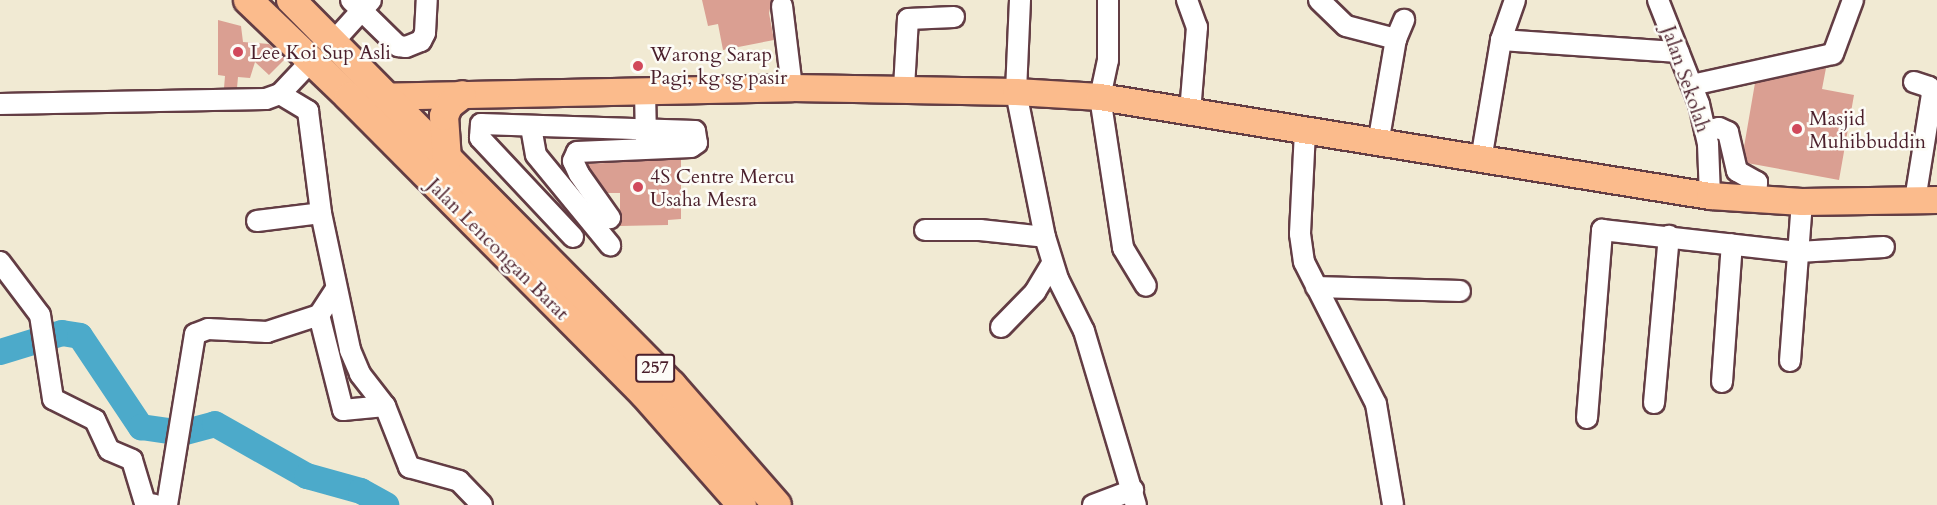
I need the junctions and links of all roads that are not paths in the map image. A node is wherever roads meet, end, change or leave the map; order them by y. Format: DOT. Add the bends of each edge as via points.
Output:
graph roads {
  1 [pos="248,0"];
  2 [pos="291,0"];
  3 [pos="427,0"];
  4 [pos="1020,0"];
  5 [pos="1108,0"];
  6 [pos="1187,0"];
  7 [pos="1319,0"];
  8 [pos="1515,0"];
  9 [pos="1658,0"];
  10 [pos="1853,0"];
  11 [pos="362,4"];
  12 [pos="782,6"];
  13 [pos="954,17"];
  14 [pos="1404,20"];
  15 [pos="1396,39"];
  16 [pos="334,40"];
  17 [pos="1501,40"];
  18 [pos="1679,52"];
  19 [pos="312,60"];
  20 [pos="1914,82"];
  21 [pos="1692,85"];
  22 [pos="792,88"];
  23 [pos="904,88"];
  24 [pos="645,91"];
  25 [pos="1016,92"];
  26 [pos="280,94"];
  27 [pos="462,95"];
  28 [pos="385,96"];
  29 [pos="350,97"];
  30 [pos="1100,97"];
  31 [pos="0,104"];
  32 [pos="1190,112"];
  33 [pos="531,127"];
  34 [pos="646,128"];
  35 [pos="1305,131"];
  36 [pos="1705,131"];
  37 [pos="1378,144"];
  38 [pos="646,148"];
  39 [pos="447,160"];
  40 [pos="1481,160"];
  41 [pos="1710,196"];
  42 [pos="1756,199"];
  43 [pos="1926,200"];
  44 [pos="1802,202"];
  45 [pos="321,213"];
  46 [pos="610,218"];
  47 [pos="257,221"];
  48 [pos="925,230"];
  49 [pos="1669,236"];
  50 [pos="573,237"];
  51 [pos="1045,237"];
  52 [pos="1732,244"];
  53 [pos="610,245"];
  54 [pos="1884,247"];
  55 [pos="1798,252"];
  56 [pos="0,262"];
  57 [pos="1052,264"];
  58 [pos="1146,286"];
  59 [pos="1316,287"];
  60 [pos="336,289"];
  61 [pos="1460,291"];
  62 [pos="319,315"];
  63 [pos="1001,327"];
  64 [pos="1790,361"];
  65 [pos="1722,382"];
  66 [pos="1654,403"];
  67 [pos="385,406"];
  68 [pos="1587,418"];
  69 [pos="1135,497"];
  70 [pos="155,505"];
  71 [pos="167,505"];
  72 [pos="482,505"];
  73 [pos="742,505"];
  74 [pos="777,505"];
  75 [pos="1093,505"];
  76 [pos="1393,505"];
  1 -- 19 [label="highway, Jalan Lencongan Barat / 257"];
  2 -- 16 [label="highway, Jalan Lencongan Barat / 257"];
  3 -- 11 [label="street" via="425,33 421,41 406,48 398,46"];
  4 -- 25 [label="street"];
  5 -- 30 [label="street" via="1108,60"];
  6 -- 32 [label="street" via="1197,27"];
  7 -- 15 [label="street" via="1347,26"];
  8 -- 17 [label="street"];
  9 -- 18 [label="street, Jalan Sekolah"];
  10 -- 21 [label="street" via="1833,54"];
  11 -- 16 [label="street"];
  12 -- 22 [label="street"];
  13 -- 23 [label="street" via="908,19"];
  14 -- 15 [label="street"];
  15 -- 37 [label="street"];
  16 -- 28 [label="highway, Jalan Lencongan Barat / 257"];
  17 -- 18 [label="street"];
  17 -- 40 [label="street"];
  18 -- 21 [label="street, Jalan Sekolah"];
  19 -- 26 [label="street"];
  19 -- 29 [label="highway, Jalan Lencongan Barat / 257"];
  20 -- 43 [label="street" via="1929,87 1932,94"];
  21 -- 36 [label="street, Jalan Sekolah"];
  22 -- 23 [label="main road"];
  22 -- 24 [label="main road"];
  23 -- 25 [label="main road"];
  24 -- 27 [label="main road"];
  24 -- 34 [label="street"];
  25 -- 30 [label="main road"];
  25 -- 51 [label="street"];
  26 -- 31 [label="street" via="252,100"];
  26 -- 45 [label="street" via="308,111"];
  27 -- 28 [label="main road"];
  27 -- 39 [label="highway" via="449,105 444,116"];
  28 -- 29 [label="main road"];
  28 -- 39 [label="highway, Jalan Lencongan Barat / 257"];
  29 -- 73 [label="highway, Jalan Lencongan Barat / 257" via="644,394"];
  30 -- 32 [label="main road"];
  30 -- 58 [label="street" via="1123,248"];
  32 -- 35 [label="main road"];
  33 -- 34 [label="street"];
  33 -- 50 [label="street" via="489,123 481,124 478,132"];
  33 -- 53 [label="street" via="536,155"];
  34 -- 38 [label="street"];
  34 -- 38 [label="street" via="690,129 695,131 697,143 691,147"];
  35 -- 37 [label="main road"];
  35 -- 59 [label="street" via="1299,234 1304,262"];
  36 -- 41 [label="street, Jalan Sekolah"];
  36 -- 42 [label="street" via="1719,128 1728,132 1737,171 1757,182"];
  37 -- 40 [label="main road"];
  38 -- 46 [label="street" via="583,150 575,154 579,174"];
  39 -- 74 [label="highway, Jalan Lencongan Barat / 257" via="672,385"];
  40 -- 41 [label="main road"];
  41 -- 42 [label="main road"];
  42 -- 44 [label="main road"];
  43 -- 44 [label="main road"];
  44 -- 55 [label="street"];
  45 -- 47 [label="street"];
  45 -- 60 [label="street"];
  48 -- 51 [label="street" via="980,230"];
  49 -- 52 [label="street"];
  49 -- 66 [label="street"];
  49 -- 68 [label="street" via="1602,230"];
  51 -- 57 [label="street"];
  52 -- 55 [label="street"];
  52 -- 65 [label="street"];
  54 -- 55 [label="street"];
  55 -- 64 [label="street"];
  56 -- 70 [label="street" via="34,304 53,399 95,420 109,450 132,460 145,503"];
  57 -- 63 [label="street" via="1035,292"];
  57 -- 69 [label="street" via="1084,331"];
  59 -- 61 [label="street"];
  59 -- 76 [label="street" via="1376,404"];
  60 -- 62 [label="street"];
  60 -- 67 [label="street" via="354,363"];
  62 -- 67 [label="street" via="343,410"];
  62 -- 71 [label="street" via="267,332 208,329 195,334"];
  67 -- 72 [label="street" via="409,467 459,481"];
  69 -- 75 [label="street"];
}
